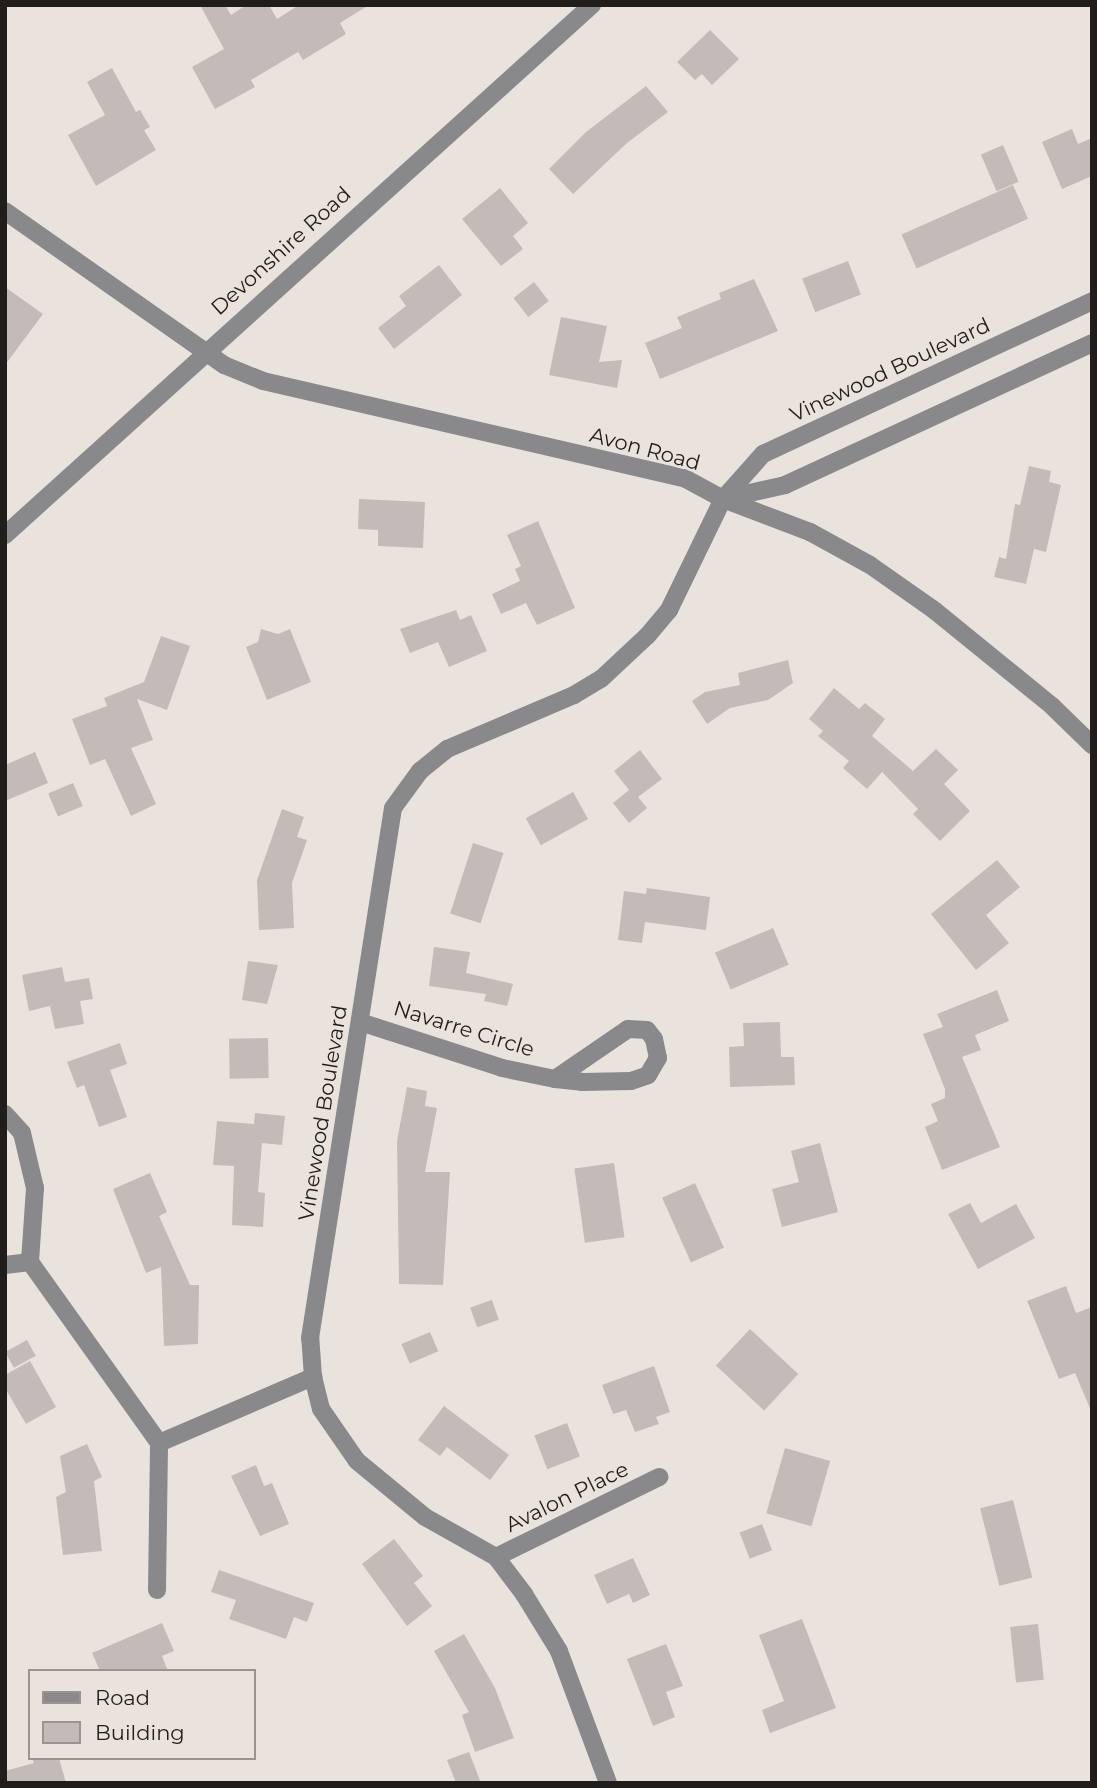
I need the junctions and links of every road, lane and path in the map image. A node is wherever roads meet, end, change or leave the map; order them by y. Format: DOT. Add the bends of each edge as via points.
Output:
graph roads {
  1 [pos="592,5"];
  2 [pos="5,211"];
  3 [pos="1092,301"];
  4 [pos="1092,344"];
  5 [pos="205,350"];
  6 [pos="723,499"];
  7 [pos="5,535"];
  8 [pos="1092,745"];
  9 [pos="360,1022"];
  10 [pos="555,1079"];
  11 [pos="5,1114"];
  12 [pos="30,1262"];
  13 [pos="5,1265"];
  14 [pos="313,1377"];
  15 [pos="159,1443"];
  16 [pos="659,1477"];
  17 [pos="496,1557"];
  18 [pos="157,1590"];
  19 [pos="608,1783"];
  1 -- 5 [label="street, Devonshire Road"];
  2 -- 5 [label="street, Avon Road"];
  3 -- 6 [label="street, Vinewood Boulevard" via="763,454"];
  4 -- 6 [label="street" via="785,485"];
  5 -- 6 [label="street, Avon Road" via="224,365 263,381 686,479"];
  5 -- 7 [label="street, Devonshire Road"];
  6 -- 8 [label="street, Avon Road" via="810,532 870,565 1052,706"];
  6 -- 9 [label="street, Vinewood Boulevard" via="669,610 632,650 601,679 574,695 447,749 420,771 393,808"];
  9 -- 10 [label="street, Navarre Circle" via="502,1068"];
  9 -- 14 [label="street, Vinewood Boulevard" via="310,1338"];
  10 -- 10 [label="street, Navarre Circle" via="628,1029 640,1027 654,1039 658,1058 648,1074 639,1078"];
  11 -- 12 [label="street" via="22,1133 34,1188"];
  12 -- 13 [label="street"];
  12 -- 15 [label="street"];
  14 -- 15 [label="street"];
  14 -- 17 [label="street, Vinewood Boulevard" via="321,1409 357,1461 425,1517"];
  15 -- 18 [label="street"];
  16 -- 17 [label="street, Avalon Place"];
  17 -- 19 [label="street, Vinewood Boulevard" via="559,1651"];
}
